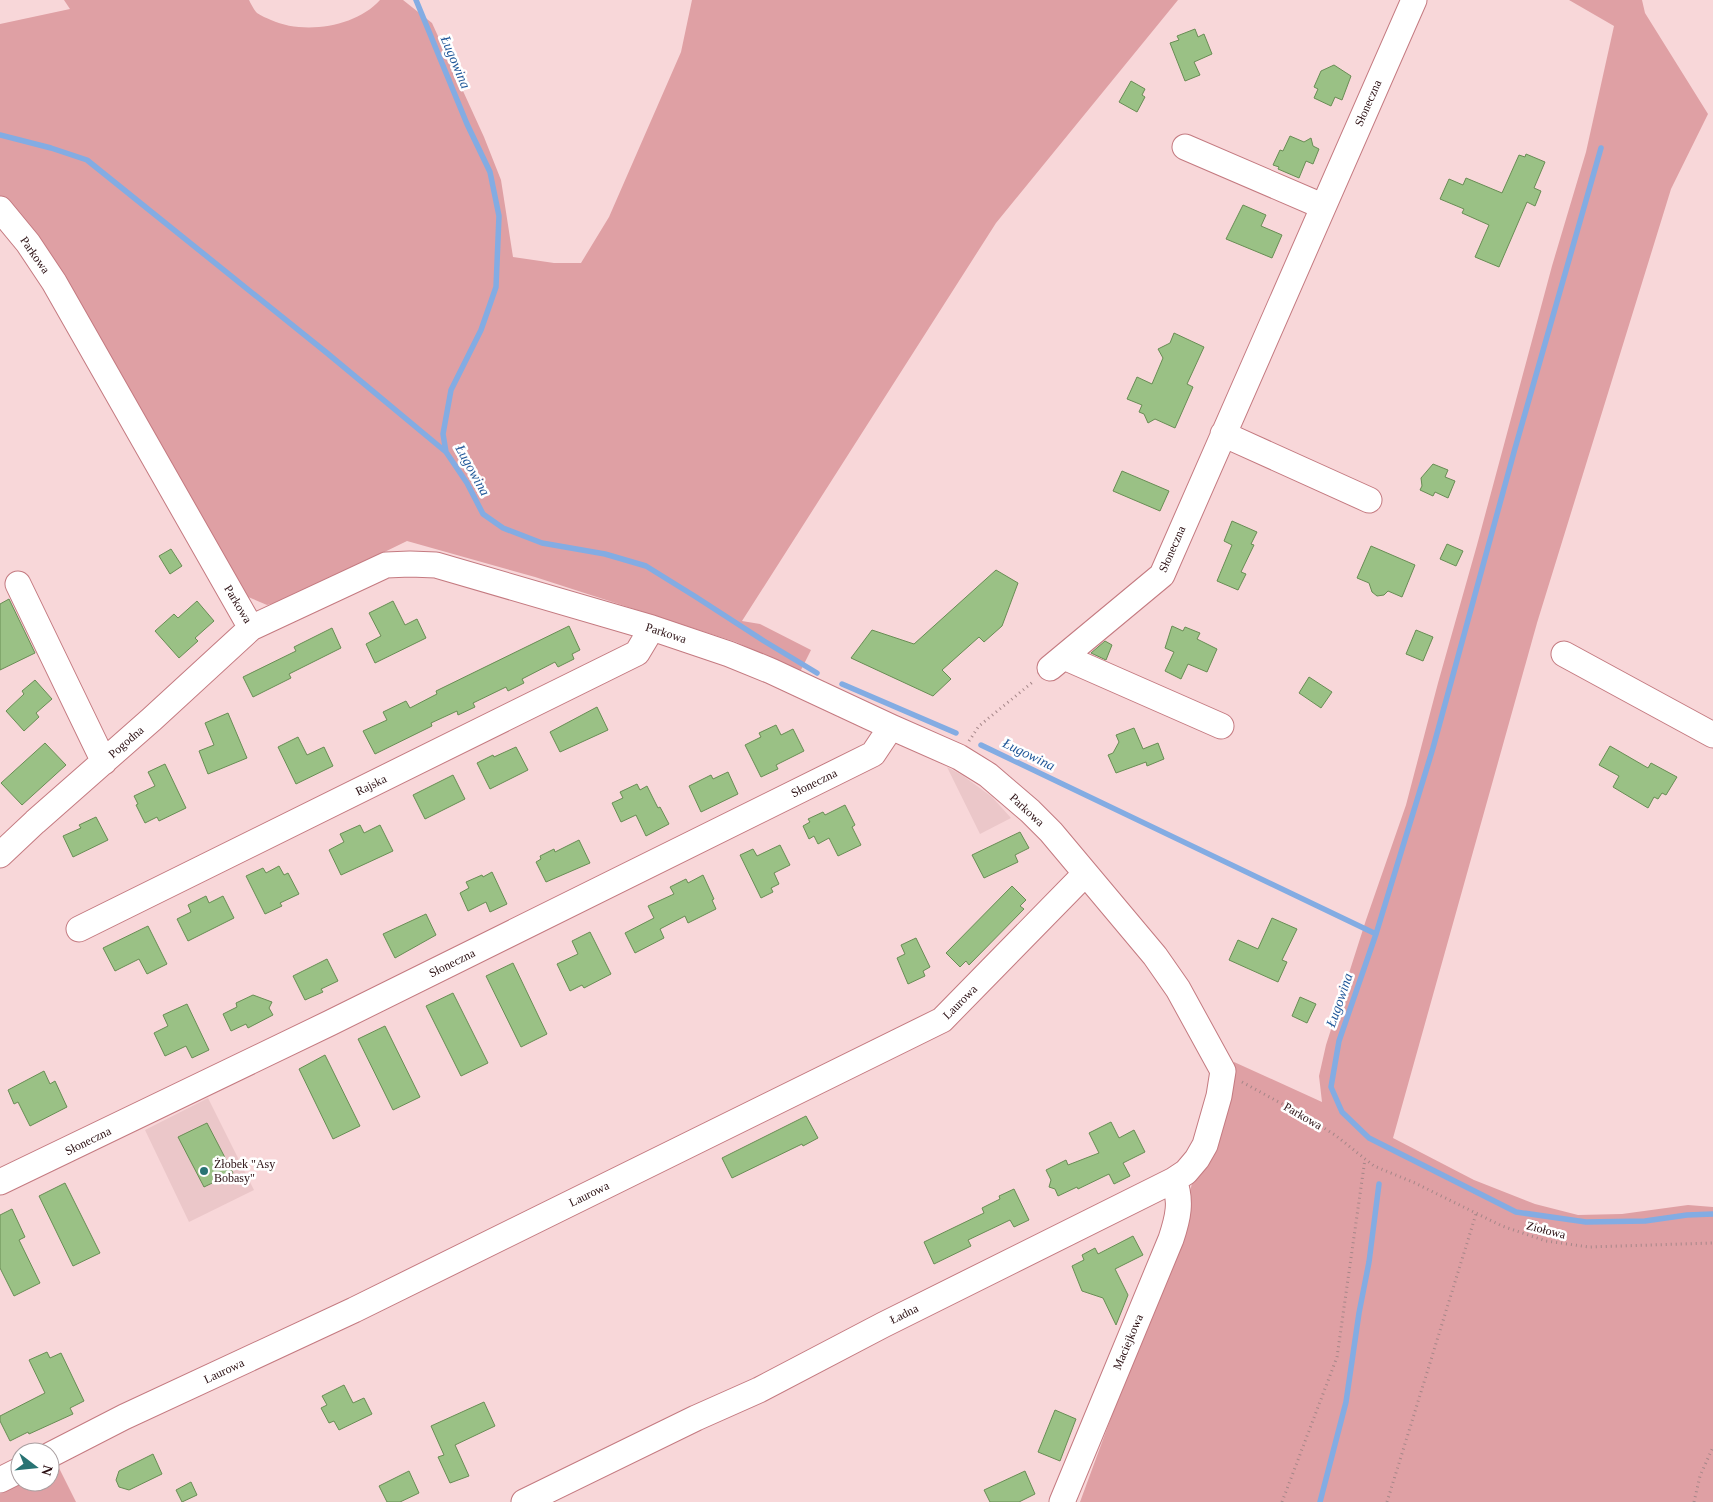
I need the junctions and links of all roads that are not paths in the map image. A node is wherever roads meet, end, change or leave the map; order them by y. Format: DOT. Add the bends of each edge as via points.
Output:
graph roads {
  1 [pos="1414,0"];
  2 [pos="1185,147"];
  3 [pos="1322,206"];
  4 [pos="0,209"];
  5 [pos="1222,434"];
  6 [pos="1369,500"];
  7 [pos="18,584"];
  8 [pos="251,628"];
  9 [pos="652,628"];
  10 [pos="1564,654"];
  11 [pos="1221,726"];
  12 [pos="891,727"];
  13 [pos="1713,735"];
  14 [pos="104,762"];
  15 [pos="0,855"];
  16 [pos="1085,874"];
  17 [pos="79,929"];
  18 [pos="1223,1071"];
  19 [pos="1174,1180"];
  20 [pos="0,1182"];
  21 [pos="60,1450"];
  22 [pos="524,1502"];
  23 [pos="1062,1502"];
  1 -- 3 [label="street, Słoneczna"];
  2 -- 3 [label="street"];
  3 -- 5 [label="street, Słoneczna"];
  4 -- 8 [label="street, Parkowa" via="54,282"];
  5 -- 6 [label="street"];
  5 -- 11 [label="street, Słoneczna" via="1162,575 1057,662"];
  7 -- 14 [label="street"];
  8 -- 9 [label="street, Parkowa" via="386,565 410,564 436,565"];
  8 -- 14 [label="street, Pogodna"];
  9 -- 12 [label="street, Parkowa" via="730,654"];
  9 -- 17 [label="street, Rajska" via="637,654"];
  10 -- 13 [label="street"];
  12 -- 16 [label="street, Parkowa" via="959,757 988,775 1052,832"];
  12 -- 20 [label="street, Słoneczna" via="873,754 321,1028"];
  14 -- 15 [label="street, Pogodna"];
  16 -- 18 [label="street, Parkowa" via="1155,956 1178,989"];
  16 -- 21 [label="street, Laurowa" via="942,1020 354,1310"];
  18 -- 19 [label="street, Ładna" via="1205,1145 1186,1172"];
  19 -- 22 [label="street, Ładna" via="759,1390"];
  19 -- 23 [label="street, Maciejkowa" via="1180,1205 1178,1219"];
}
